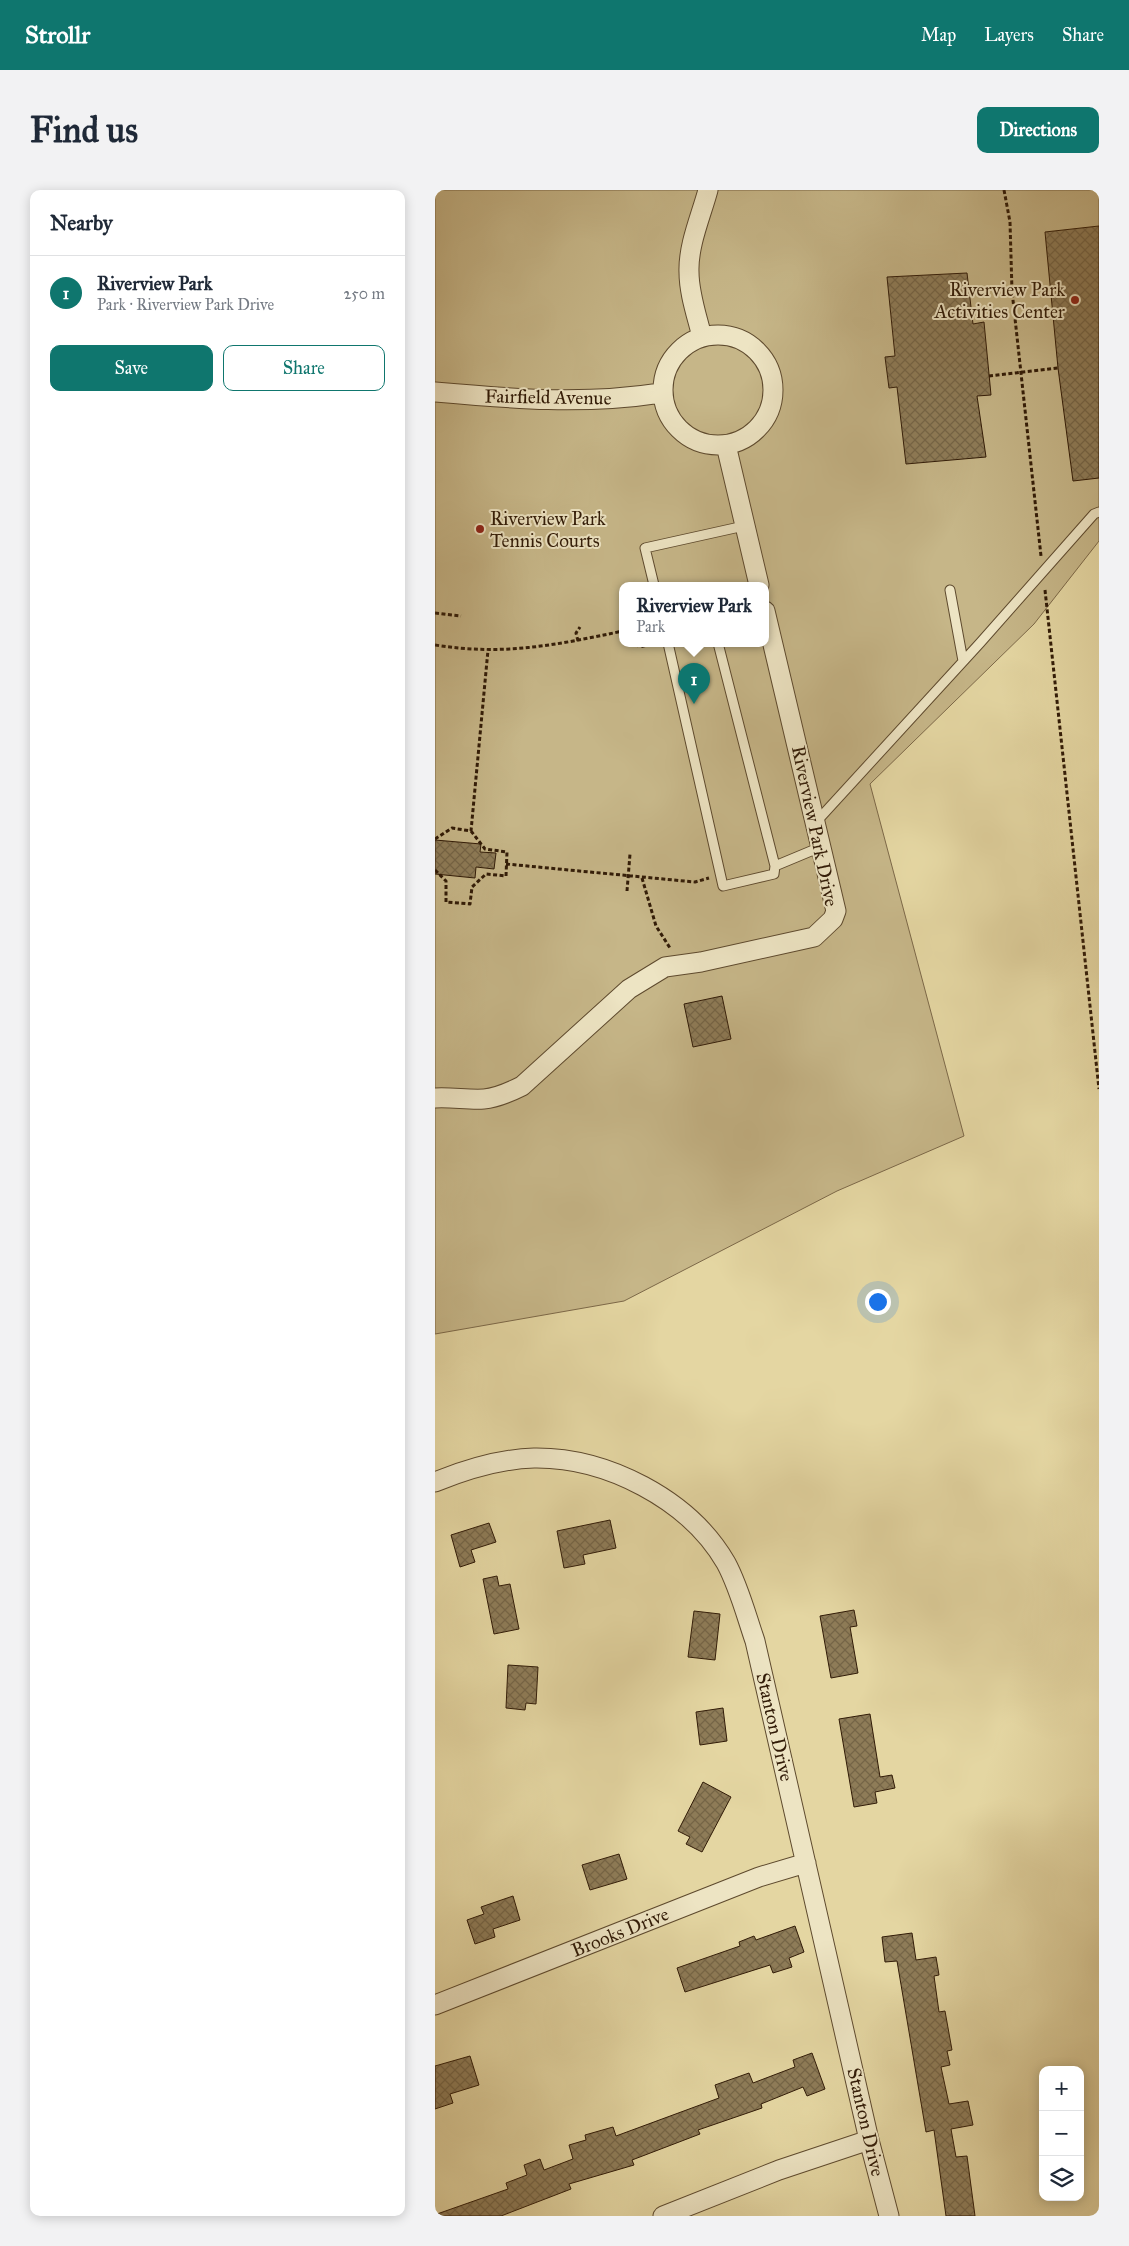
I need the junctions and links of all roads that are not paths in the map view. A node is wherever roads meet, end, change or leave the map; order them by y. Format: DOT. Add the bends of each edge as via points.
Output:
graph roads {
  1 [pos="708,190"];
  2 [pos="702,337"];
  3 [pos="435,392"];
  4 [pos="661,393"];
  5 [pos="726,445"];
  6 [pos="1099,512"];
  7 [pos="744,526"];
  8 [pos="654,582"];
  9 [pos="758,582"];
  10 [pos="950,590"];
  11 [pos="769,627"];
  12 [pos="669,647"];
  13 [pos="719,647"];
  14 [pos="963,662"];
  15 [pos="817,821"];
  16 [pos="823,846"];
  17 [pos="775,866"];
  18 [pos="435,1098"];
  19 [pos="435,1482"];
  20 [pos="806,1863"];
  21 [pos="435,2005"];
  22 [pos="869,2140"];
  23 [pos="663,2216"];
  24 [pos="889,2216"];
  1 -- 2 [label="street" via="689,271"];
  2 -- 4 [label="street" via="685,345 672,358 663,375"];
  2 -- 5 [label="street" via="720,334 738,338 765,361 772,378 773,396 768,414 758,429 743,440"];
  3 -- 4 [label="street, Fairfield Avenue" via="579,401 617,400"];
  4 -- 5 [label="street" via="675,427 707,445"];
  5 -- 7 [label="street"];
  6 -- 14 [label="lane"];
  7 -- 8 [label="lane" via="645,548"];
  7 -- 9 [label="street"];
  10 -- 14 [label="lane"];
  11 -- 15 [label="street, Riverview Park Drive"];
  12 -- 17 [label="lane" via="723,886 774,874"];
  13 -- 17 [label="lane"];
  14 -- 15 [label="lane"];
  15 -- 16 [label="street, Riverview Park Drive"];
  16 -- 17 [label="lane"];
  16 -- 18 [label="street, Riverview Park Drive" via="836,911 833,919 814,937 665,967 629,989 523,1086 501,1096 484,1099"];
  19 -- 20 [label="street, Stanton Drive" via="465,1470 511,1460 534,1458 573,1462 637,1484 675,1507 692,1522 726,1563 740,1596 755,1641"];
  20 -- 21 [label="street, Brooks Drive" via="759,1877"];
  20 -- 22 [label="street, Stanton Drive"];
  22 -- 23 [label="street" via="779,2170"];
  22 -- 24 [label="street, Stanton Drive"];
}
